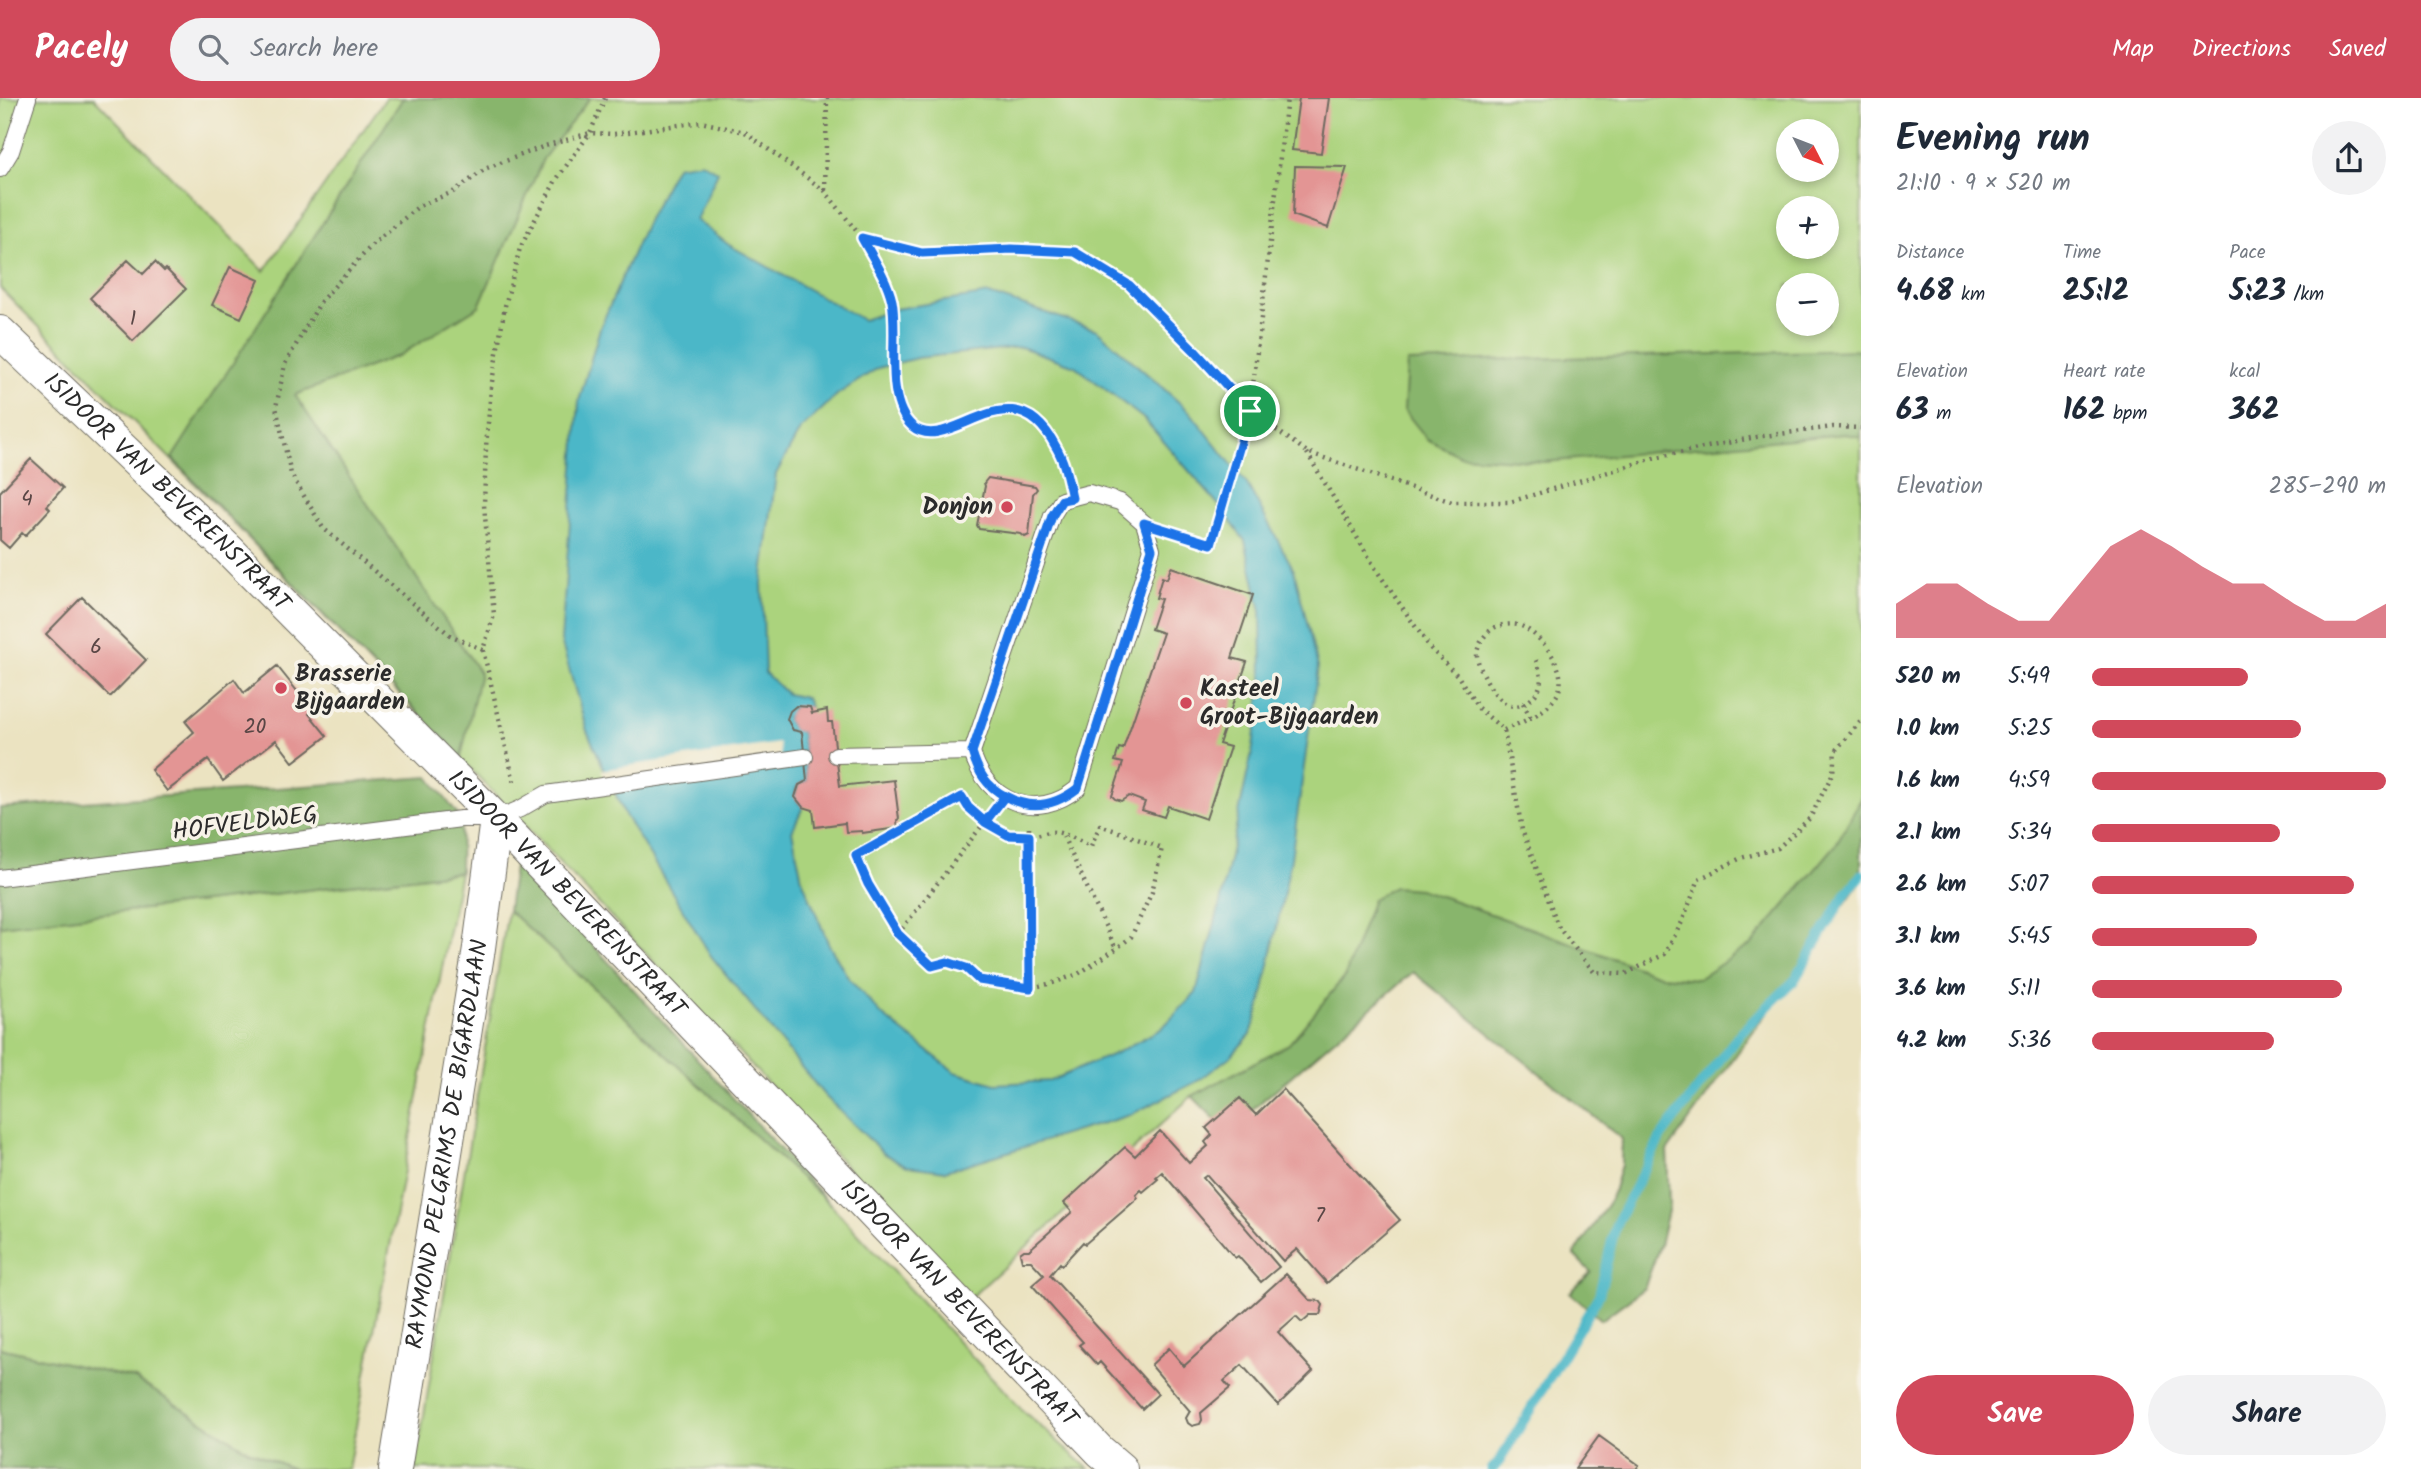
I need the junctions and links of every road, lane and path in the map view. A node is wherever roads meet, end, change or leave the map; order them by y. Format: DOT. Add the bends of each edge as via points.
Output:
graph roads {
  1 [pos="28,98"];
  2 [pos="605,98"];
  3 [pos="827,98"];
  4 [pos="1287,98"];
  5 [pos="590,133"];
  6 [pos="0,169"];
  7 [pos="825,191"];
  8 [pos="862,238"];
  9 [pos="0,332"];
  10 [pos="1250,411"];
  11 [pos="1861,428"];
  12 [pos="1307,452"];
  13 [pos="1072,498"];
  14 [pos="1144,523"];
  15 [pos="483,650"];
  16 [pos="1536,660"];
  17 [pos="1523,703"];
  18 [pos="1531,718"];
  19 [pos="1861,721"];
  20 [pos="1504,730"];
  21 [pos="972,752"];
  22 [pos="836,755"];
  23 [pos="805,757"];
  24 [pos="1005,796"];
  25 [pos="1029,805"];
  26 [pos="508,814"];
  27 [pos="985,822"];
  28 [pos="1062,835"];
  29 [pos="1029,836"];
  30 [pos="0,878"];
  31 [pos="898,934"];
  32 [pos="1116,949"];
  33 [pos="1030,988"];
  34 [pos="395,1469"];
  35 [pos="1121,1469"];
  1 -- 6 [label="lane" via="11,151"];
  2 -- 5 [label="path"];
  3 -- 7 [label="path"];
  4 -- 10 [label="path"];
  5 -- 7 [label="path" via="701,122 745,132"];
  5 -- 15 [label="path" via="556,180 520,248 505,306 486,447 484,505 494,615"];
  5 -- 15 [label="path" via="487,168 453,192 419,206 372,245 321,301 282,375 276,407 291,474 323,528 450,635"];
  7 -- 8 [label="path"];
  8 -- 10 [label="path" via="922,253 1075,252 1129,285"];
  8 -- 13 [label="path" via="892,303 898,402 911,425 923,433 945,431 984,413 1010,410 1029,415 1057,448"];
  9 -- 26 [label="street, ISIDOOR VAN BEVERENSTRAAT"];
  10 -- 12 [label="path"];
  10 -- 14 [label="path" via="1211,544"];
  11 -- 12 [label="path" via="1833,427 1743,439 1654,458 1510,502 1452,502"];
  12 -- 20 [label="path" via="1377,571 1431,649 1458,676 1478,708"];
  13 -- 14 [label="lane" via="1089,493 1119,502"];
  13 -- 21 [label="lane" via="1062,500 1052,516"];
  14 -- 25 [label="lane" via="1152,549 1078,788 1063,800"];
  15 -- 26 [label="path"];
  16 -- 17 [label="path" via="1542,676 1539,690"];
  17 -- 18 [label="path"];
  17 -- 18 [label="path" via="1502,704 1481,669 1476,654 1494,627 1524,627 1555,658 1560,670 1558,693 1544,711"];
  18 -- 20 [label="path"];
  19 -- 20 [label="path" via="1835,751 1833,773 1810,818 1778,848 1741,858 1699,879 1665,954 1625,974 1594,972 1559,928 1521,830"];
  21 -- 22 [label="lane"];
  21 -- 24 [label="lane" via="977,770 992,789"];
  23 -- 26 [label="lane" via="546,794"];
  24 -- 25 [label="lane"];
  24 -- 27 [label="path"];
  25 -- 29 [label="path"];
  26 -- 30 [label="lane, HOFVELDWEG"];
  26 -- 34 [label="street, RAYMOND PELGRIMS DE BIGARDLAAN" via="479,948"];
  26 -- 35 [label="street, ISIDOOR VAN BEVERENSTRAAT" via="1090,1441"];
  27 -- 29 [label="path" via="1008,835"];
  27 -- 31 [label="path"];
  27 -- 31 [label="path" via="962,797 856,856"];
  28 -- 29 [label="path"];
  28 -- 32 [label="path"];
  28 -- 32 [label="path" via="1091,846 1100,825 1162,848 1152,891 1131,937"];
  29 -- 33 [label="path"];
  31 -- 33 [label="path" via="932,966 947,962 966,968 979,980"];
  32 -- 33 [label="path" via="1078,974"];
}
